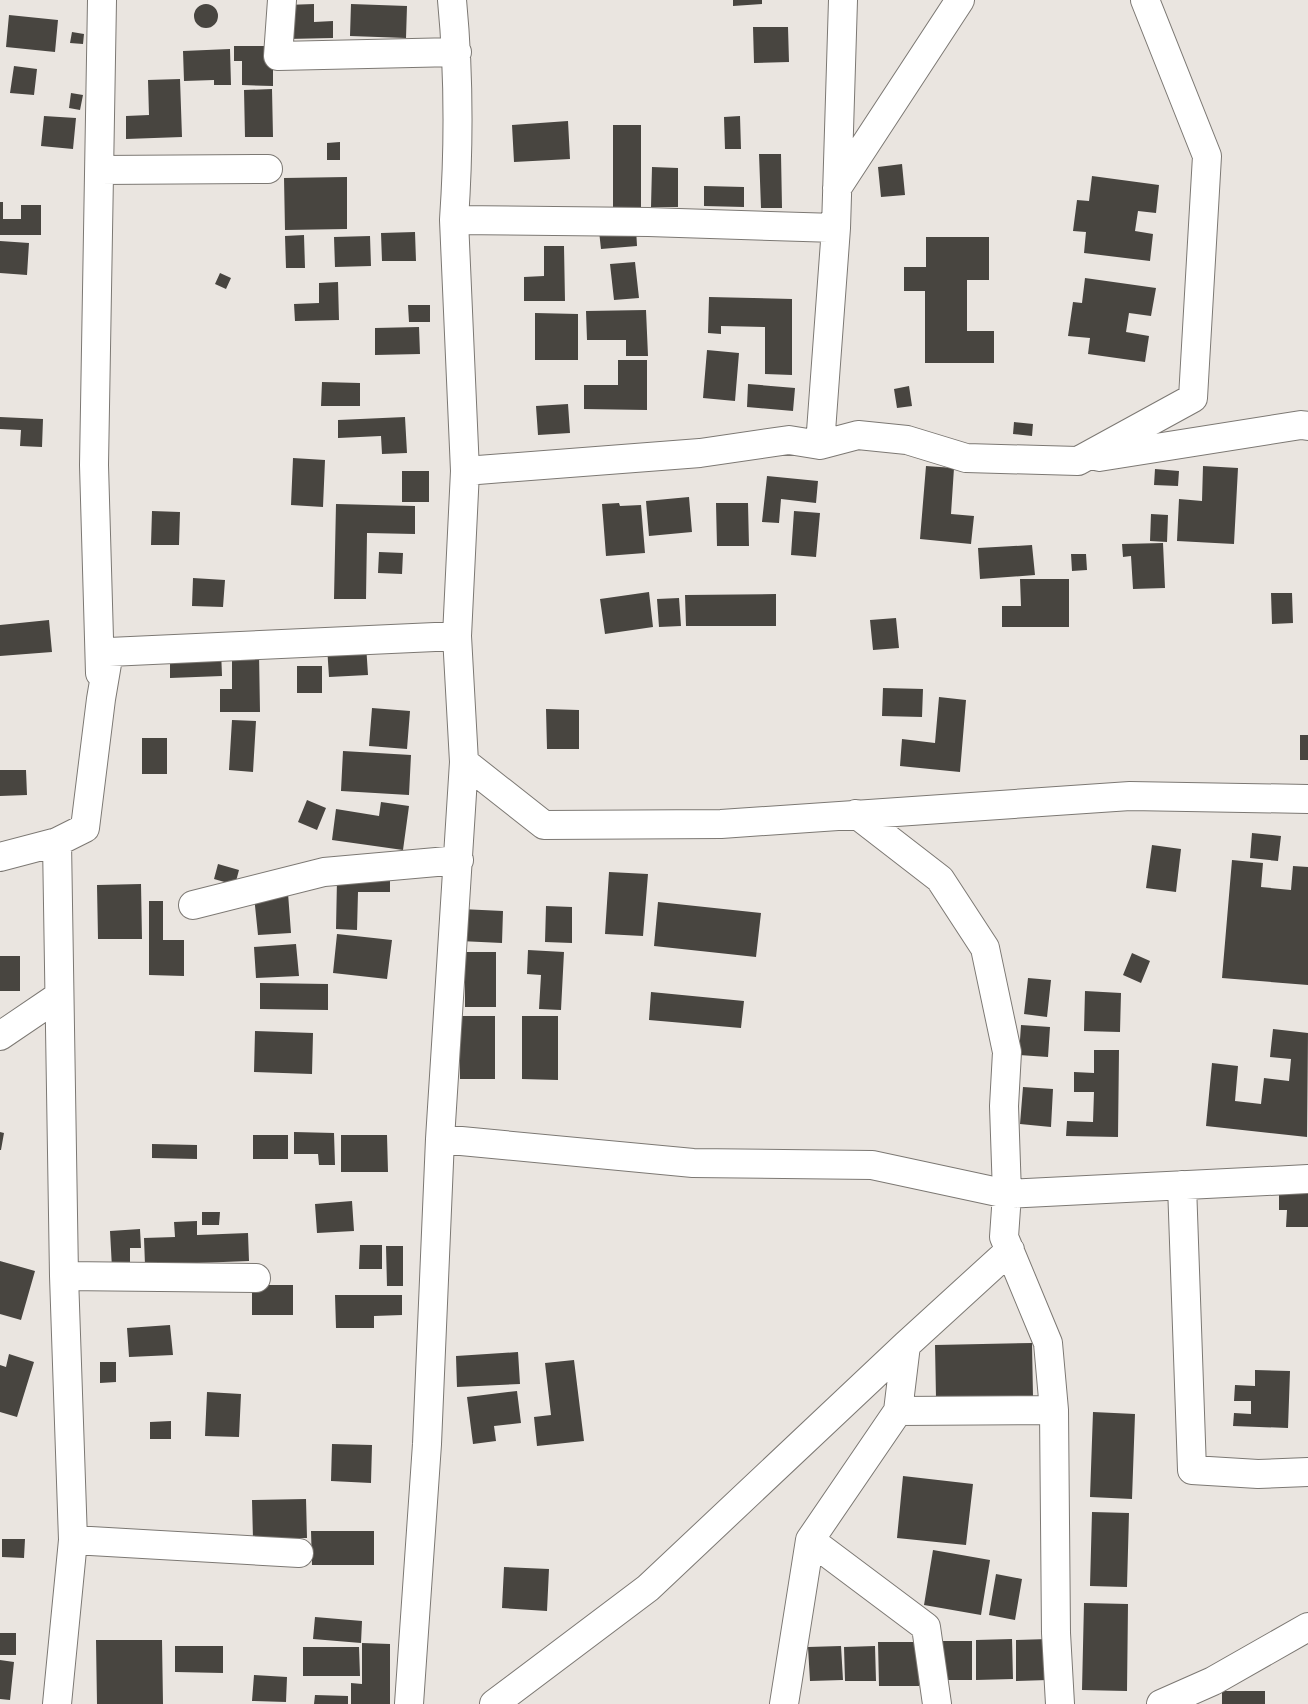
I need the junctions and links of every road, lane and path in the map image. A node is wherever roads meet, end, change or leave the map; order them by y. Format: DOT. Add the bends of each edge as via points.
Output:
graph roads {
  1 [pos="102,0"];
  2 [pos="282,0"];
  3 [pos="452,0"];
  4 [pos="843,0"];
  5 [pos="960,0"];
  6 [pos="1145,0"];
  7 [pos="457,52"];
  8 [pos="268,169"];
  9 [pos="99,170"];
  10 [pos="838,188"];
  11 [pos="454,220"];
  12 [pos="836,228"];
  13 [pos="1308,426"];
  14 [pos="820,445"];
  15 [pos="1078,461"];
  16 [pos="464,471"];
  17 [pos="457,636"];
  18 [pos="101,699"];
  19 [pos="464,762"];
  20 [pos="1308,799"];
  21 [pos="856,814"];
  22 [pos="57,842"];
  23 [pos="0,857"];
  24 [pos="459,860"];
  25 [pos="193,905"];
  26 [pos="59,996"];
  27 [pos="0,1036"];
  28 [pos="440,1140"];
  29 [pos="1308,1179"];
  30 [pos="1182,1185"];
  31 [pos="1007,1194"];
  32 [pos="1010,1250"];
  33 [pos="64,1276"];
  34 [pos="256,1278"];
  35 [pos="906,1344"];
  36 [pos="1054,1410"];
  37 [pos="898,1411"];
  38 [pos="1308,1472"];
  39 [pos="73,1540"];
  40 [pos="810,1540"];
  41 [pos="299,1553"];
  42 [pos="1308,1627"];
  43 [pos="57,1704"];
  44 [pos="409,1704"];
  45 [pos="494,1704"];
  46 [pos="784,1704"];
  47 [pos="936,1704"];
  48 [pos="1060,1704"];
  49 [pos="1161,1704"];
  1 -- 9 [label="street"];
  2 -- 7 [label="street" via="278,56"];
  3 -- 7 [label="street"];
  4 -- 10 [label="street"];
  5 -- 10 [label="street"];
  6 -- 15 [label="street" via="1207,156 1194,398"];
  7 -- 11 [label="street"];
  8 -- 9 [label="street"];
  9 -- 18 [label="street" via="94,465"];
  10 -- 12 [label="street"];
  11 -- 12 [label="street"];
  11 -- 16 [label="street"];
  12 -- 14 [label="street"];
  13 -- 15 [label="street"];
  14 -- 15 [label="street" via="858,435 907,440 966,458"];
  14 -- 16 [label="street" via="789,440 700,454"];
  16 -- 17 [label="street"];
  17 -- 18 [label="street" via="109,652"];
  17 -- 19 [label="street"];
  18 -- 22 [label="street" via="85,828"];
  19 -- 21 [label="street" via="544,825 721,824"];
  19 -- 24 [label="street"];
  20 -- 21 [label="street" via="1130,796"];
  21 -- 31 [label="street" via="940,879 985,948 1007,1052 1004,1106"];
  22 -- 23 [label="street"];
  22 -- 26 [label="street"];
  24 -- 25 [label="street" via="324,872"];
  24 -- 28 [label="street"];
  26 -- 27 [label="street"];
  26 -- 33 [label="street"];
  28 -- 31 [label="street" via="693,1163 872,1165"];
  28 -- 44 [label="street" via="428,1444"];
  29 -- 30 [label="street"];
  30 -- 31 [label="street"];
  30 -- 38 [label="street" via="1192,1470 1258,1474"];
  31 -- 32 [label="street" via="1004,1237"];
  32 -- 35 [label="street"];
  32 -- 36 [label="street" via="1048,1343"];
  33 -- 34 [label="street"];
  33 -- 39 [label="street"];
  35 -- 37 [label="street"];
  35 -- 45 [label="street" via="648,1588"];
  36 -- 37 [label="street"];
  36 -- 48 [label="street" via="1056,1633"];
  37 -- 40 [label="street"];
  39 -- 41 [label="street"];
  39 -- 43 [label="street"];
  40 -- 46 [label="street"];
  40 -- 47 [label="street" via="926,1627"];
  42 -- 49 [label="street" via="1213,1681"];
}
